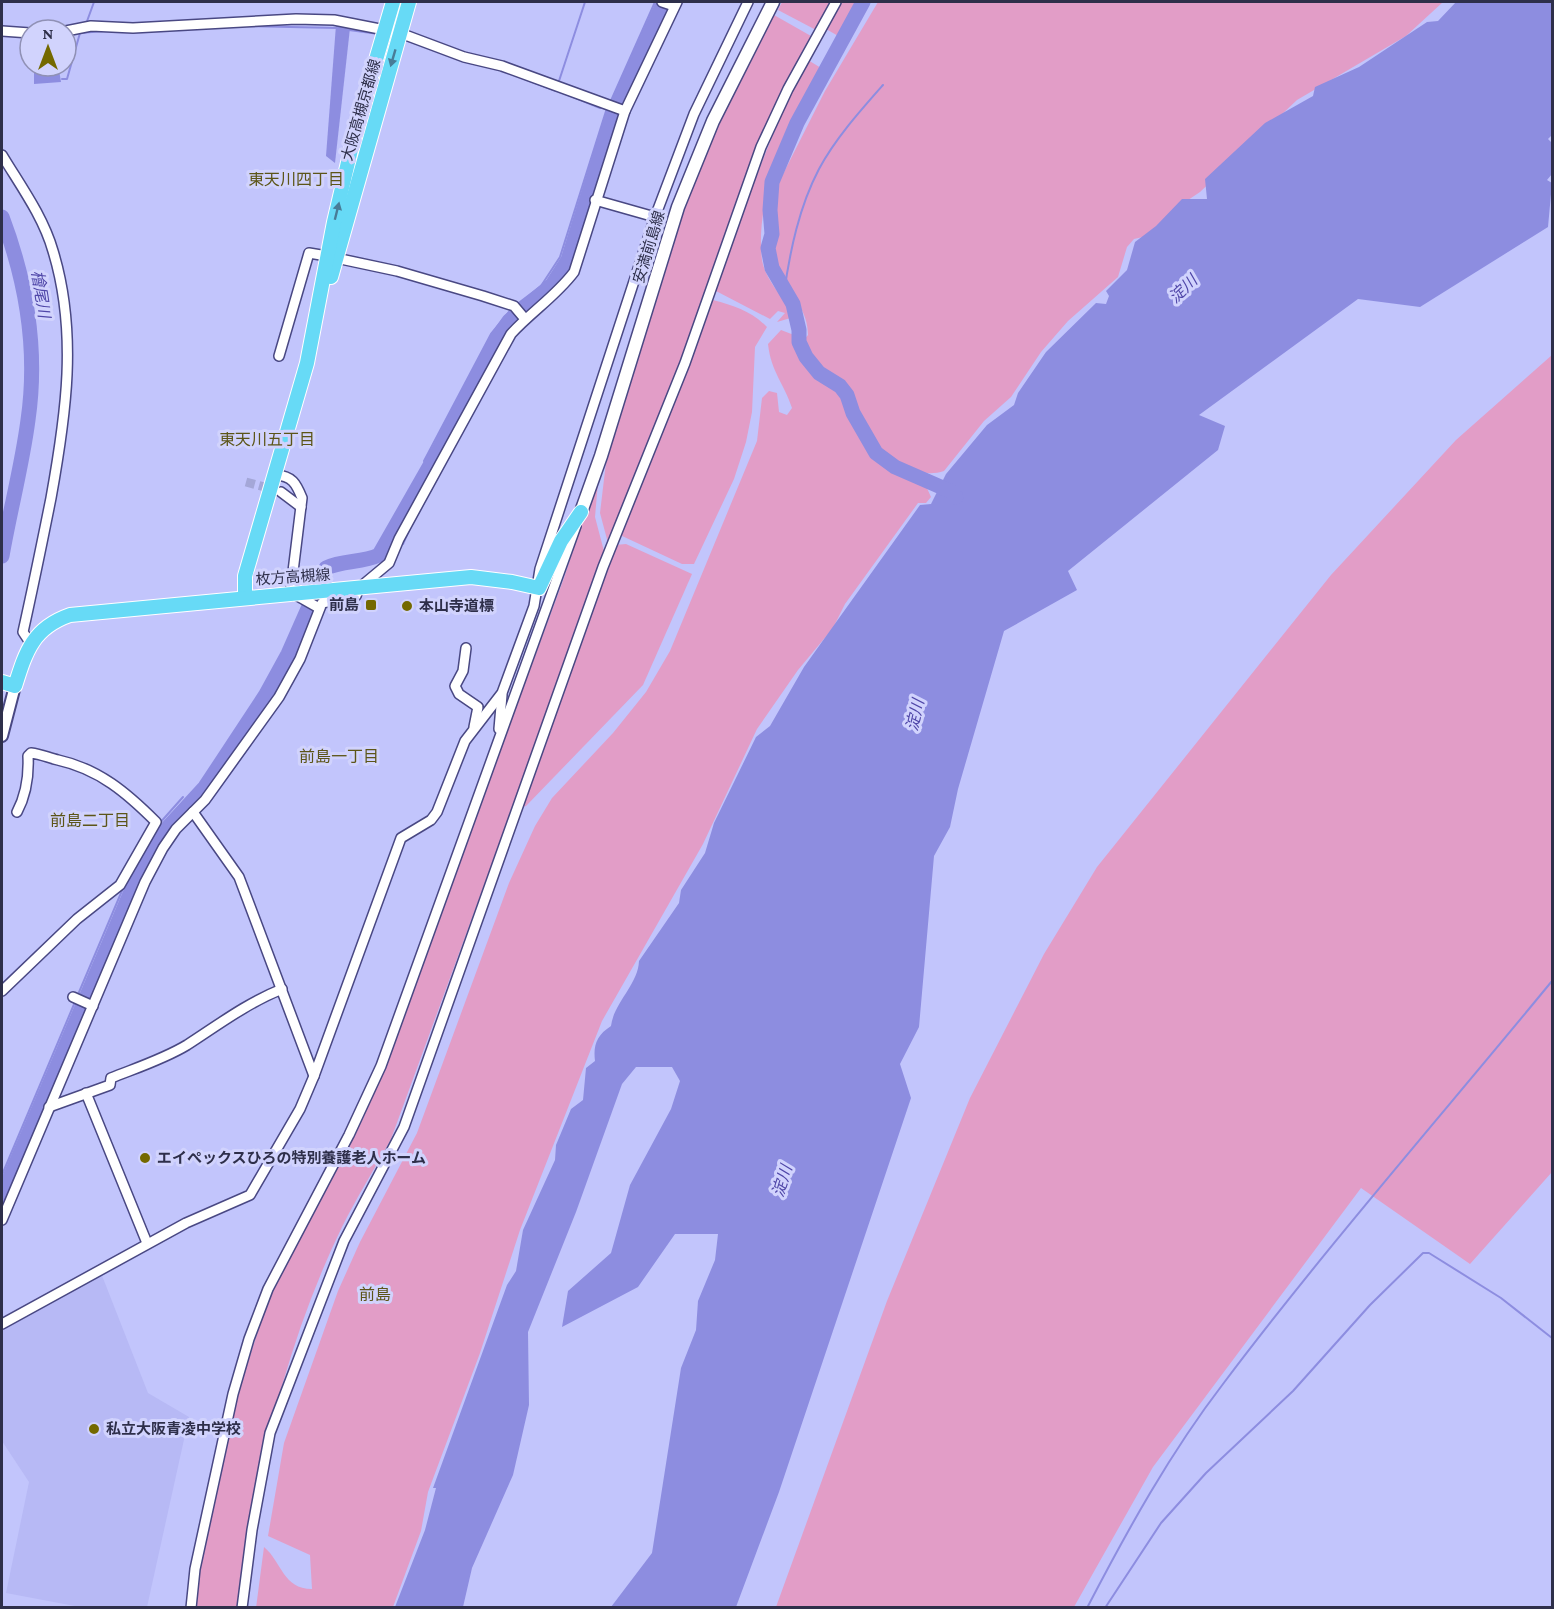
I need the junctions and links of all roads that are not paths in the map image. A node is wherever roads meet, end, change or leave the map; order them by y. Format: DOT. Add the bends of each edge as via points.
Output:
graph roads {
  1 [pos="393,2"];
  2 [pos="409,2"];
  3 [pos="748,2"];
  4 [pos="773,2"];
  5 [pos="836,2"];
  6 [pos="670,4"];
  7 [pos="78,29"];
  8 [pos="385,29"];
  9 [pos="2,31"];
  10 [pos="18,32"];
  11 [pos="400,33"];
  12 [pos="625,111"];
  13 [pos="2,155"];
  14 [pos="596,200"];
  15 [pos="655,217"];
  16 [pos="332,257"];
  17 [pos="525,319"];
  18 [pos="279,356"];
  19 [pos="276,475"];
  20 [pos="281,492"];
  21 [pos="301,507"];
  22 [pos="581,512"];
  23 [pos="359,588"];
  24 [pos="539,588"];
  25 [pos="293,595"];
  26 [pos="245,597"];
  27 [pos="319,608"];
  28 [pos="31,644"];
  29 [pos="466,648"];
  30 [pos="2,682"];
  31 [pos="15,686"];
  32 [pos="502,693"];
  33 [pos="473,730"];
  34 [pos="500,735"];
  35 [pos="2,736"];
  36 [pos="17,812"];
  37 [pos="193,812"];
  38 [pos="146,838"];
  39 [pos="163,848"];
  40 [pos="282,989"];
  41 [pos="2,991"];
  42 [pos="73,997"];
  43 [pos="93,1006"];
  44 [pos="314,1076"];
  45 [pos="86,1093"];
  46 [pos="49,1107"];
  47 [pos="5,1203"];
  48 [pos="2,1220"];
  49 [pos="147,1243"];
  50 [pos="2,1324"];
  51 [pos="190,1608"];
  52 [pos="242,1608"];
  1 -- 8 [label="main road, 大阪高槻京都線"];
  2 -- 11 [label="main road, 大阪高槻京都線"];
  3 -- 15 [label="street" via="694,114"];
  4 -- 22 [label="main road, 安満前島線" via="713,121 678,207"];
  5 -- 52 [label="street" via="761,147 685,363 599,579 404,1127 344,1242 270,1433"];
  6 -- 12 [label="street"];
  7 -- 8 [label="street" via="296,18"];
  8 -- 11 [label="street"];
  16 -- 8 [label="main road, 大阪高槻京都線, one-way" via="357,124"];
  9 -- 10 [label="street"];
  11 -- 12 [label="street"];
  11 -- 16 [label="main road, 大阪高槻京都線, one-way"];
  12 -- 14 [label="street"];
  13 -- 28 [label="street" via="53,249 67,319 67,388 60,448 23,632"];
  14 -- 15 [label="street"];
  14 -- 17 [label="street" via="574,272 559,292"];
  15 -- 24 [label="street" via="540,569"];
  16 -- 17 [label="street" via="397,271 514,306"];
  16 -- 18 [label="street" via="309,253"];
  16 -- 19 [label="main road, 大阪高槻京都線"];
  17 -- 23 [label="street" via="498,355 389,563"];
  19 -- 21 [label="street" via="287,476 296,484"];
  19 -- 26 [label="main road, 大阪高槻京都線" via="245,576"];
  20 -- 21 [label="street"];
  21 -- 25 [label="street"];
  22 -- 24 [label="main road" via="561,541"];
  22 -- 34 [label="street"];
  23 -- 24 [label="main road, 枚方高槻線" via="471,577"];
  23 -- 25 [label="main road, 枚方高槻線"];
  23 -- 27 [label="street" via="353,598 328,601"];
  24 -- 32 [label="street"];
  25 -- 26 [label="main road, 枚方高槻線"];
  25 -- 27 [label="street"];
  26 -- 28 [label="main road, 枚方高槻線" via="70,615 50,622"];
  27 -- 37 [label="street" via="300,659 279,697"];
  28 -- 31 [label="main road, 枚方高槻線"];
  29 -- 33 [label="street" via="463,671 455,686 459,694 478,707"];
  30 -- 31 [label="main road"];
  31 -- 35 [label="street"];
  32 -- 33 [label="street"];
  32 -- 34 [label="street"];
  33 -- 44 [label="street" via="459,752 437,812 401,838"];
  34 -- 51 [label="street" via="381,1066 268,1289 249,1339 233,1394"];
  36 -- 38 [label="street" via="29,771 28,756 39,754 95,772 124,790 156,822"];
  37 -- 39 [label="street"];
  37 -- 40 [label="street" via="239,877"];
  38 -- 39 [label="street"];
  38 -- 41 [label="street" via="120,885 77,919"];
  39 -- 43 [label="street"];
  40 -- 44 [label="street"];
  40 -- 45 [label="street" via="245,1006 186,1045 111,1078 110,1085"];
  42 -- 43 [label="street"];
  43 -- 46 [label="street"];
  44 -- 49 [label="street" via="250,1195"];
  45 -- 46 [label="street"];
  45 -- 49 [label="street"];
  46 -- 47 [label="street"];
  47 -- 48 [label="street"];
  49 -- 50 [label="street"];
}
